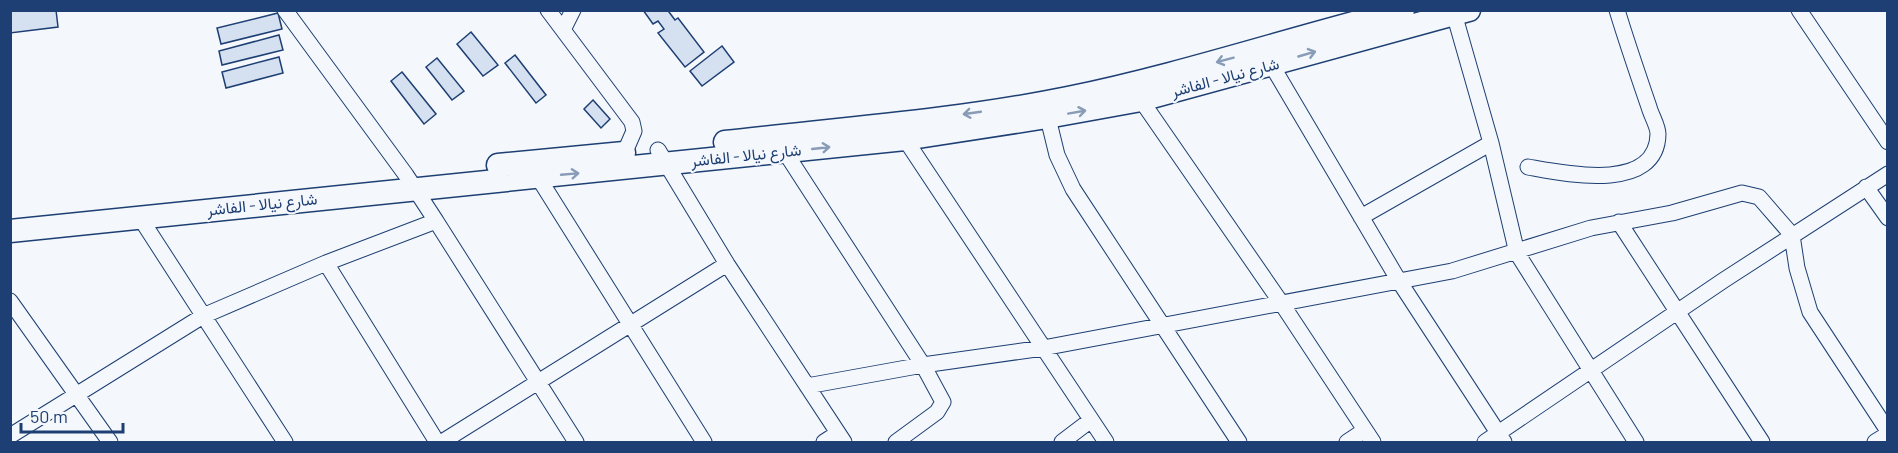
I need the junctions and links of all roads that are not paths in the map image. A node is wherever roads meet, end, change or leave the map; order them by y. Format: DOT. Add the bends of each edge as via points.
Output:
graph roads {
  1 [pos="285,10"];
  2 [pos="548,10"];
  3 [pos="573,10"];
  4 [pos="1403,10"];
  5 [pos="1617,10"];
  6 [pos="1799,10"];
  7 [pos="1458,12"];
  8 [pos="563,30"];
  9 [pos="1271,64"];
  10 [pos="1141,100"];
  11 [pos="1046,110"];
  12 [pos="905,139"];
  13 [pos="1887,142"];
  14 [pos="1491,143"];
  15 [pos="785,152"];
  16 [pos="662,157"];
  17 [pos="621,161"];
  18 [pos="1528,167"];
  19 [pos="508,171"];
  20 [pos="1887,174"];
  21 [pos="538,177"];
  22 [pos="411,181"];
  23 [pos="1866,187"];
  24 [pos="173,205"];
  25 [pos="139,216"];
  26 [pos="1361,217"];
  27 [pos="1887,218"];
  28 [pos="436,222"];
  29 [pos="1619,222"];
  30 [pos="15,223"];
  31 [pos="1792,235"];
  32 [pos="1517,253"];
  33 [pos="326,263"];
  34 [pos="727,264"];
  35 [pos="1399,281"];
  36 [pos="10,301"];
  37 [pos="1282,304"];
  38 [pos="1679,310"];
  39 [pos="203,316"];
  40 [pos="630,326"];
  41 [pos="1161,326"];
  42 [pos="1043,348"];
  43 [pos="923,365"];
  44 [pos="1590,372"];
  45 [pos="538,381"];
  46 [pos="807,386"];
  47 [pos="77,394"];
  48 [pos="1091,420"];
  49 [pos="1887,433"];
  50 [pos="10,436"];
  51 [pos="1369,436"];
  52 [pos="841,438"];
  53 [pos="1496,440"];
  54 [pos="111,442"];
  55 [pos="285,442"];
  56 [pos="437,442"];
  57 [pos="442,442"];
  58 [pos="576,442"];
  59 [pos="704,442"];
  60 [pos="824,442"];
  61 [pos="896,442"];
  62 [pos="1062,442"];
  63 [pos="1106,442"];
  64 [pos="1239,442"];
  65 [pos="1347,442"];
  66 [pos="1636,442"];
  67 [pos="1762,442"];
  68 [pos="1875,442"];
  1 -- 22 [label="street"];
  2 -- 8 [label="street"];
  3 -- 8 [label="street"];
  4 -- 11 [label="highway, شارع نيالا - الفاشر, one-way"];
  5 -- 18 [label="street" via="1658,133 1652,154 1637,168 1612,177"];
  6 -- 13 [label="street"];
  9 -- 7 [label="highway, شارع نيالا - الفاشر, one-way"];
  7 -- 14 [label="street"];
  8 -- 17 [label="street" via="632,122 634,131"];
  9 -- 10 [label="highway, شارع نيالا - الفاشر"];
  9 -- 26 [label="street"];
  11 -- 10 [label="highway, شارع نيالا - الفاشر, one-way"];
  10 -- 37 [label="street"];
  11 -- 12 [label="highway, شارع نيالا - الفاشر"];
  11 -- 16 [label="highway, شارع نيالا - الفاشر, one-way" via="903,123"];
  11 -- 41 [label="street" via="1057,155 1073,189"];
  15 -- 12 [label="highway, شارع نيالا - الفاشر, one-way"];
  12 -- 42 [label="street"];
  14 -- 26 [label="street"];
  14 -- 32 [label="street"];
  15 -- 16 [label="highway, شارع نيالا - الفاشر"];
  15 -- 43 [label="street"];
  16 -- 17 [label="highway, شارع نيالا - الفاشر"];
  16 -- 34 [label="street"];
  17 -- 19 [label="highway, شارع نيالا - الفاشر"];
  21 -- 17 [label="highway, شارع نيالا - الفاشر, one-way"];
  19 -- 21 [label="highway, شارع نيالا - الفاشر"];
  19 -- 22 [label="highway, شارع نيالا - الفاشر"];
  20 -- 23 [label="street"];
  21 -- 40 [label="street"];
  22 -- 24 [label="highway, شارع نيالا - الفاشر"];
  22 -- 28 [label="street"];
  23 -- 27 [label="street"];
  23 -- 31 [label="street"];
  24 -- 25 [label="highway, شارع نيالا - الفاشر"];
  24 -- 30 [label="highway, شارع نيالا - الفاشر"];
  25 -- 30 [label="highway, شارع نيالا - الفاشر"];
  25 -- 39 [label="street"];
  26 -- 35 [label="street"];
  28 -- 33 [label="street"];
  28 -- 45 [label="street"];
  29 -- 31 [label="street" via="1672,213 1742,193 1758,197"];
  29 -- 32 [label="street"];
  29 -- 38 [label="street"];
  31 -- 38 [label="street"];
  31 -- 49 [label="street" via="1810,312"];
  32 -- 35 [label="street"];
  32 -- 44 [label="street"];
  33 -- 39 [label="street"];
  33 -- 56 [label="street"];
  34 -- 40 [label="street"];
  34 -- 46 [label="street"];
  35 -- 37 [label="street"];
  35 -- 53 [label="street"];
  36 -- 47 [label="street"];
  37 -- 41 [label="street"];
  37 -- 51 [label="street"];
  38 -- 44 [label="street"];
  38 -- 67 [label="street"];
  39 -- 47 [label="street"];
  39 -- 55 [label="street"];
  40 -- 45 [label="street"];
  40 -- 59 [label="street"];
  41 -- 42 [label="street"];
  41 -- 64 [label="street"];
  42 -- 43 [label="street"];
  42 -- 48 [label="street"];
  43 -- 46 [label="street"];
  43 -- 61 [label="street" via="943,402 938,412"];
  44 -- 53 [label="street"];
  44 -- 66 [label="street"];
  45 -- 57 [label="street"];
  45 -- 58 [label="street"];
  46 -- 52 [label="street"];
  47 -- 50 [label="street"];
  47 -- 54 [label="street"];
  48 -- 62 [label="street"];
  48 -- 63 [label="street"];
  49 -- 68 [label="street"];
  51 -- 65 [label="street"];
  52 -- 60 [label="street"];
}
